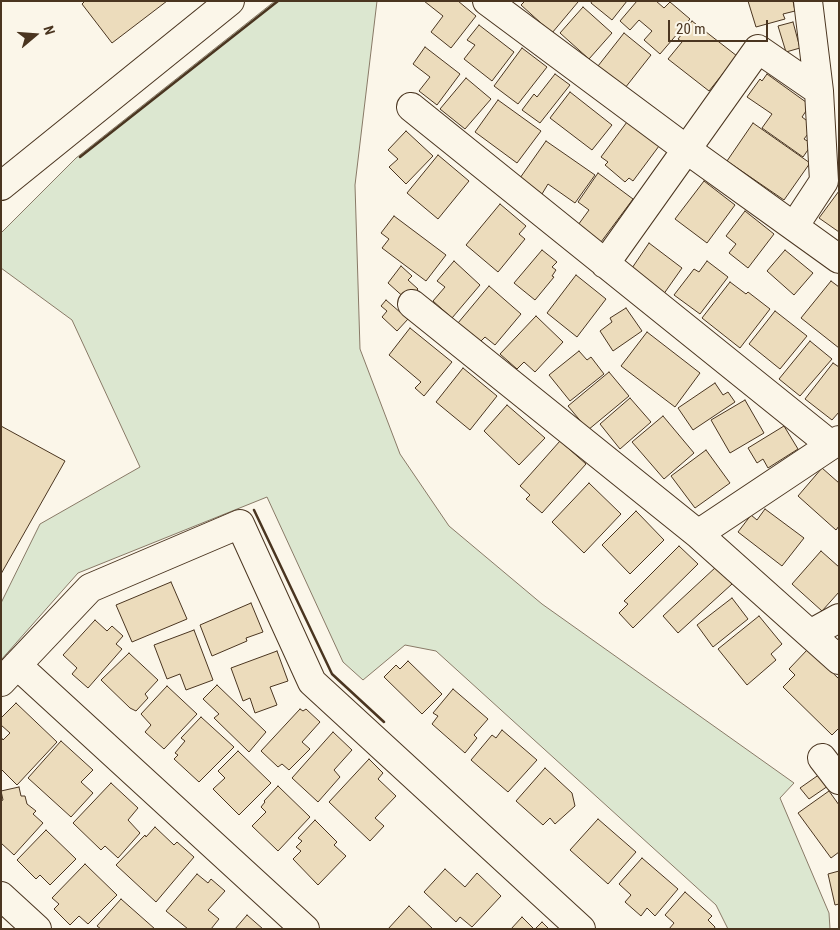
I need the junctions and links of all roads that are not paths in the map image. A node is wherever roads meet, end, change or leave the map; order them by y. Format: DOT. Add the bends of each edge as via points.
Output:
graph roads {
  1 [pos="230,1"];
  2 [pos="487,1"];
  3 [pos="808,1"];
  4 [pos="818,91"];
  5 [pos="411,107"];
  6 [pos="686,149"];
  7 [pos="1,186"];
  8 [pos="795,226"];
  9 [pos="839,259"];
  10 [pos="605,264"];
  11 [pos="412,304"];
  12 [pos="835,442"];
  13 [pos="698,534"];
  14 [pos="839,618"];
  15 [pos="810,634"];
  16 [pos="839,660"];
  17 [pos="9,673"];
  18 [pos="822,758"];
  19 [pos="839,780"];
  20 [pos="1,896"];
  21 [pos="37,929"];
  22 [pos="305,929"];
  23 [pos="581,929"];
  1 -- 7 [label="street"];
  2 -- 6 [label="street"];
  3 -- 4 [label="street"];
  4 -- 6 [label="street" via="758,49"];
  4 -- 8 [label="street" via="824,181"];
  5 -- 10 [label="street"];
  6 -- 8 [label="street"];
  6 -- 10 [label="street"];
  8 -- 9 [label="street"];
  10 -- 12 [label="street"];
  11 -- 13 [label="street"];
  12 -- 13 [label="street"];
  13 -- 15 [label="street"];
  14 -- 15 [label="street"];
  15 -- 16 [label="street"];
  17 -- 22 [label="street"];
  17 -- 23 [label="street" via="90,588 240,524 312,682"];
  18 -- 19 [label="street"];
  20 -- 21 [label="street"];
}
